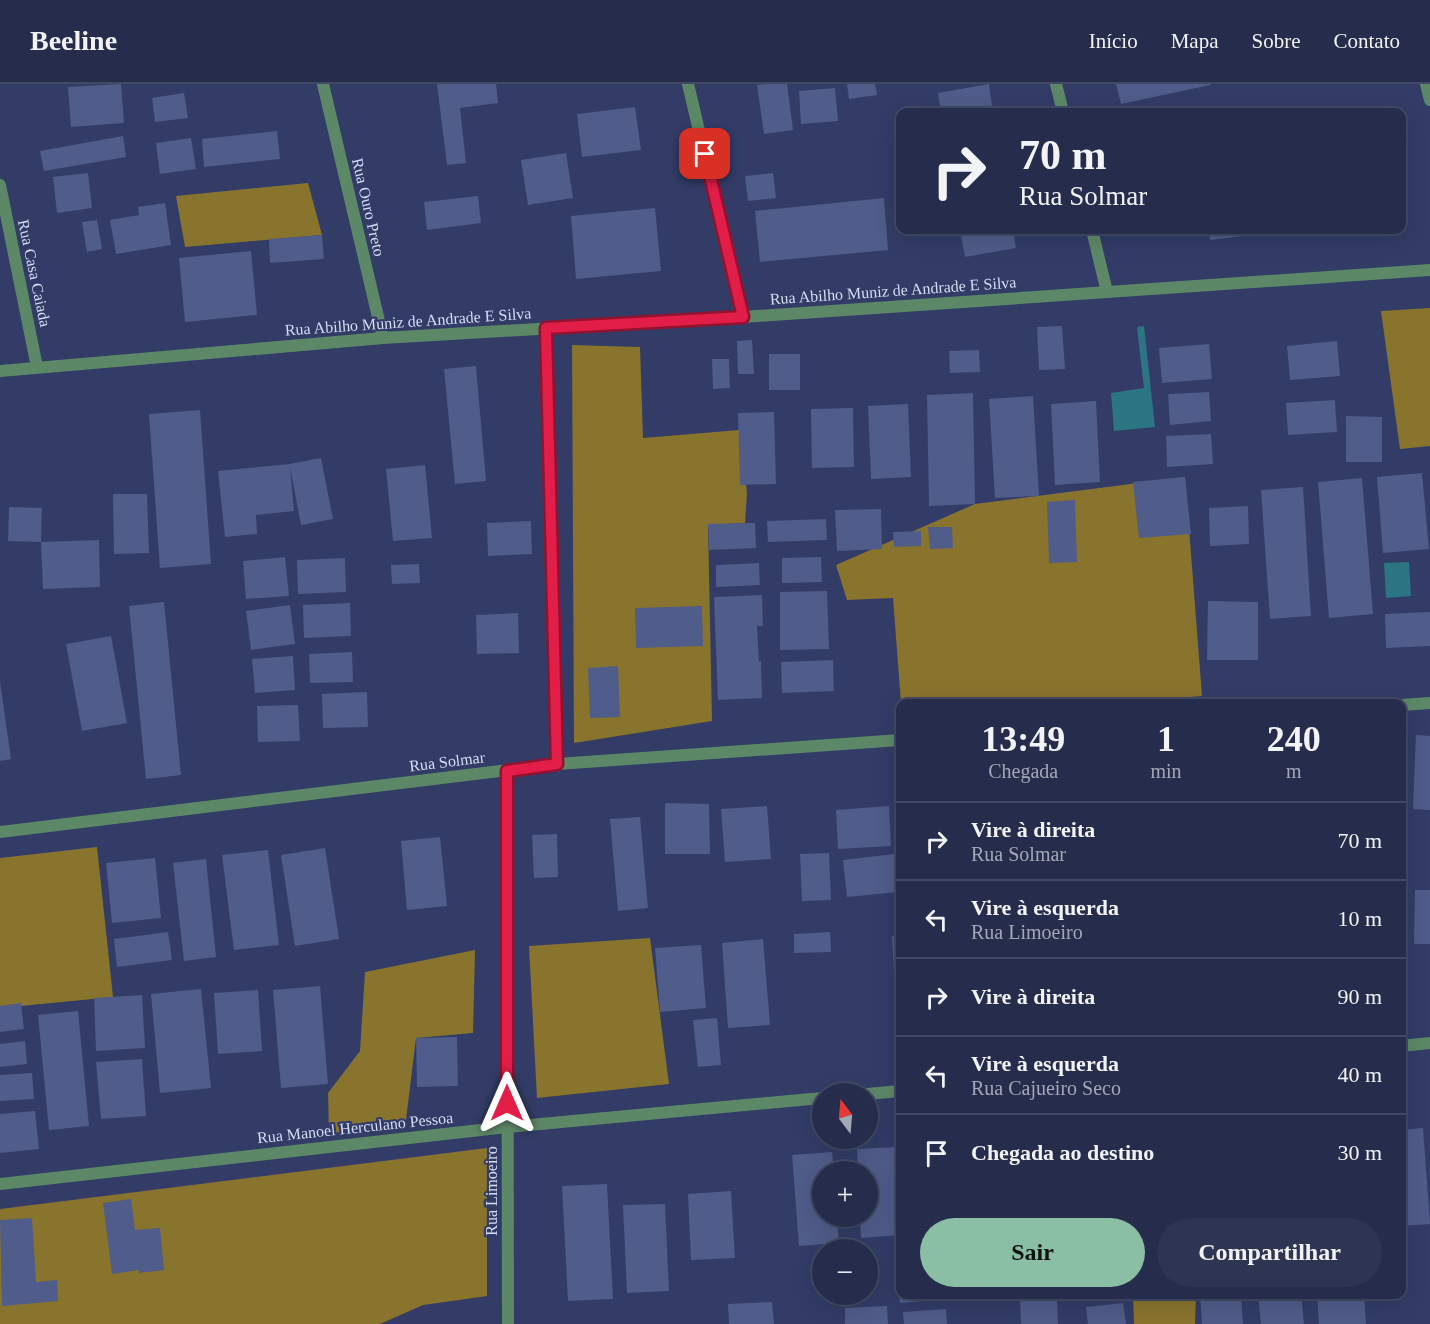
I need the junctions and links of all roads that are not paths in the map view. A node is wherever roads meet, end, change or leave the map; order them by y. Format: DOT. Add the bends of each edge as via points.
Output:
graph roads {
  1 [pos="323,84"];
  2 [pos="688,84"];
  3 [pos="1056,84"];
  4 [pos="1426,84"];
  5 [pos="1430,100"];
  6 [pos="1062,108"];
  7 [pos="0,185"];
  8 [pos="1093,234"];
  9 [pos="1430,270"];
  10 [pos="1107,292"];
  11 [pos="743,317"];
  12 [pos="546,328"];
  13 [pos="383,338"];
  14 [pos="38,367"];
  15 [pos="0,371"];
  16 [pos="1430,702"];
  17 [pos="1406,704"];
  18 [pos="896,740"];
  19 [pos="557,764"];
  20 [pos="507,771"];
  21 [pos="0,832"];
  22 [pos="1430,1043"];
  23 [pos="1406,1045"];
  24 [pos="896,1091"];
  25 [pos="878,1093"];
  26 [pos="812,1099"];
  27 [pos="507,1126"];
  28 [pos="0,1184"];
  29 [pos="508,1324"];
  1 -- 13 [label="street, Rua Ouro Preto"];
  2 -- 11 [label="street"];
  3 -- 6 [label="street"];
  4 -- 5 [label="street"];
  7 -- 14 [label="street, Rua Casa Caiada"];
  8 -- 10 [label="street"];
  9 -- 10 [label="street, Rua Abilho Muniz de Andrade E Silva"];
  10 -- 11 [label="street, Rua Abilho Muniz de Andrade E Silva"];
  11 -- 12 [label="street, Rua Abilho Muniz de Andrade E Silva"];
  12 -- 13 [label="street, Rua Abilho Muniz de Andrade E Silva"];
  12 -- 19 [label="street"];
  13 -- 14 [label="street, Rua Abilho Muniz de Andrade E Silva"];
  14 -- 15 [label="street, Rua Abilho Muniz de Andrade E Silva"];
  16 -- 17 [label="street"];
  18 -- 19 [label="street, Rua Solmar"];
  19 -- 20 [label="street, Rua Solmar"];
  20 -- 21 [label="street, Rua Solmar"];
  20 -- 27 [label="street, Rua Limoeiro"];
  22 -- 23 [label="street"];
  24 -- 25 [label="street"];
  26 -- 27 [label="street, Rua Manoel Herculano Pessoa"];
  27 -- 28 [label="street, Rua Manoel Herculano Pessoa"];
  27 -- 29 [label="street, Rua Limoeiro"];
}
